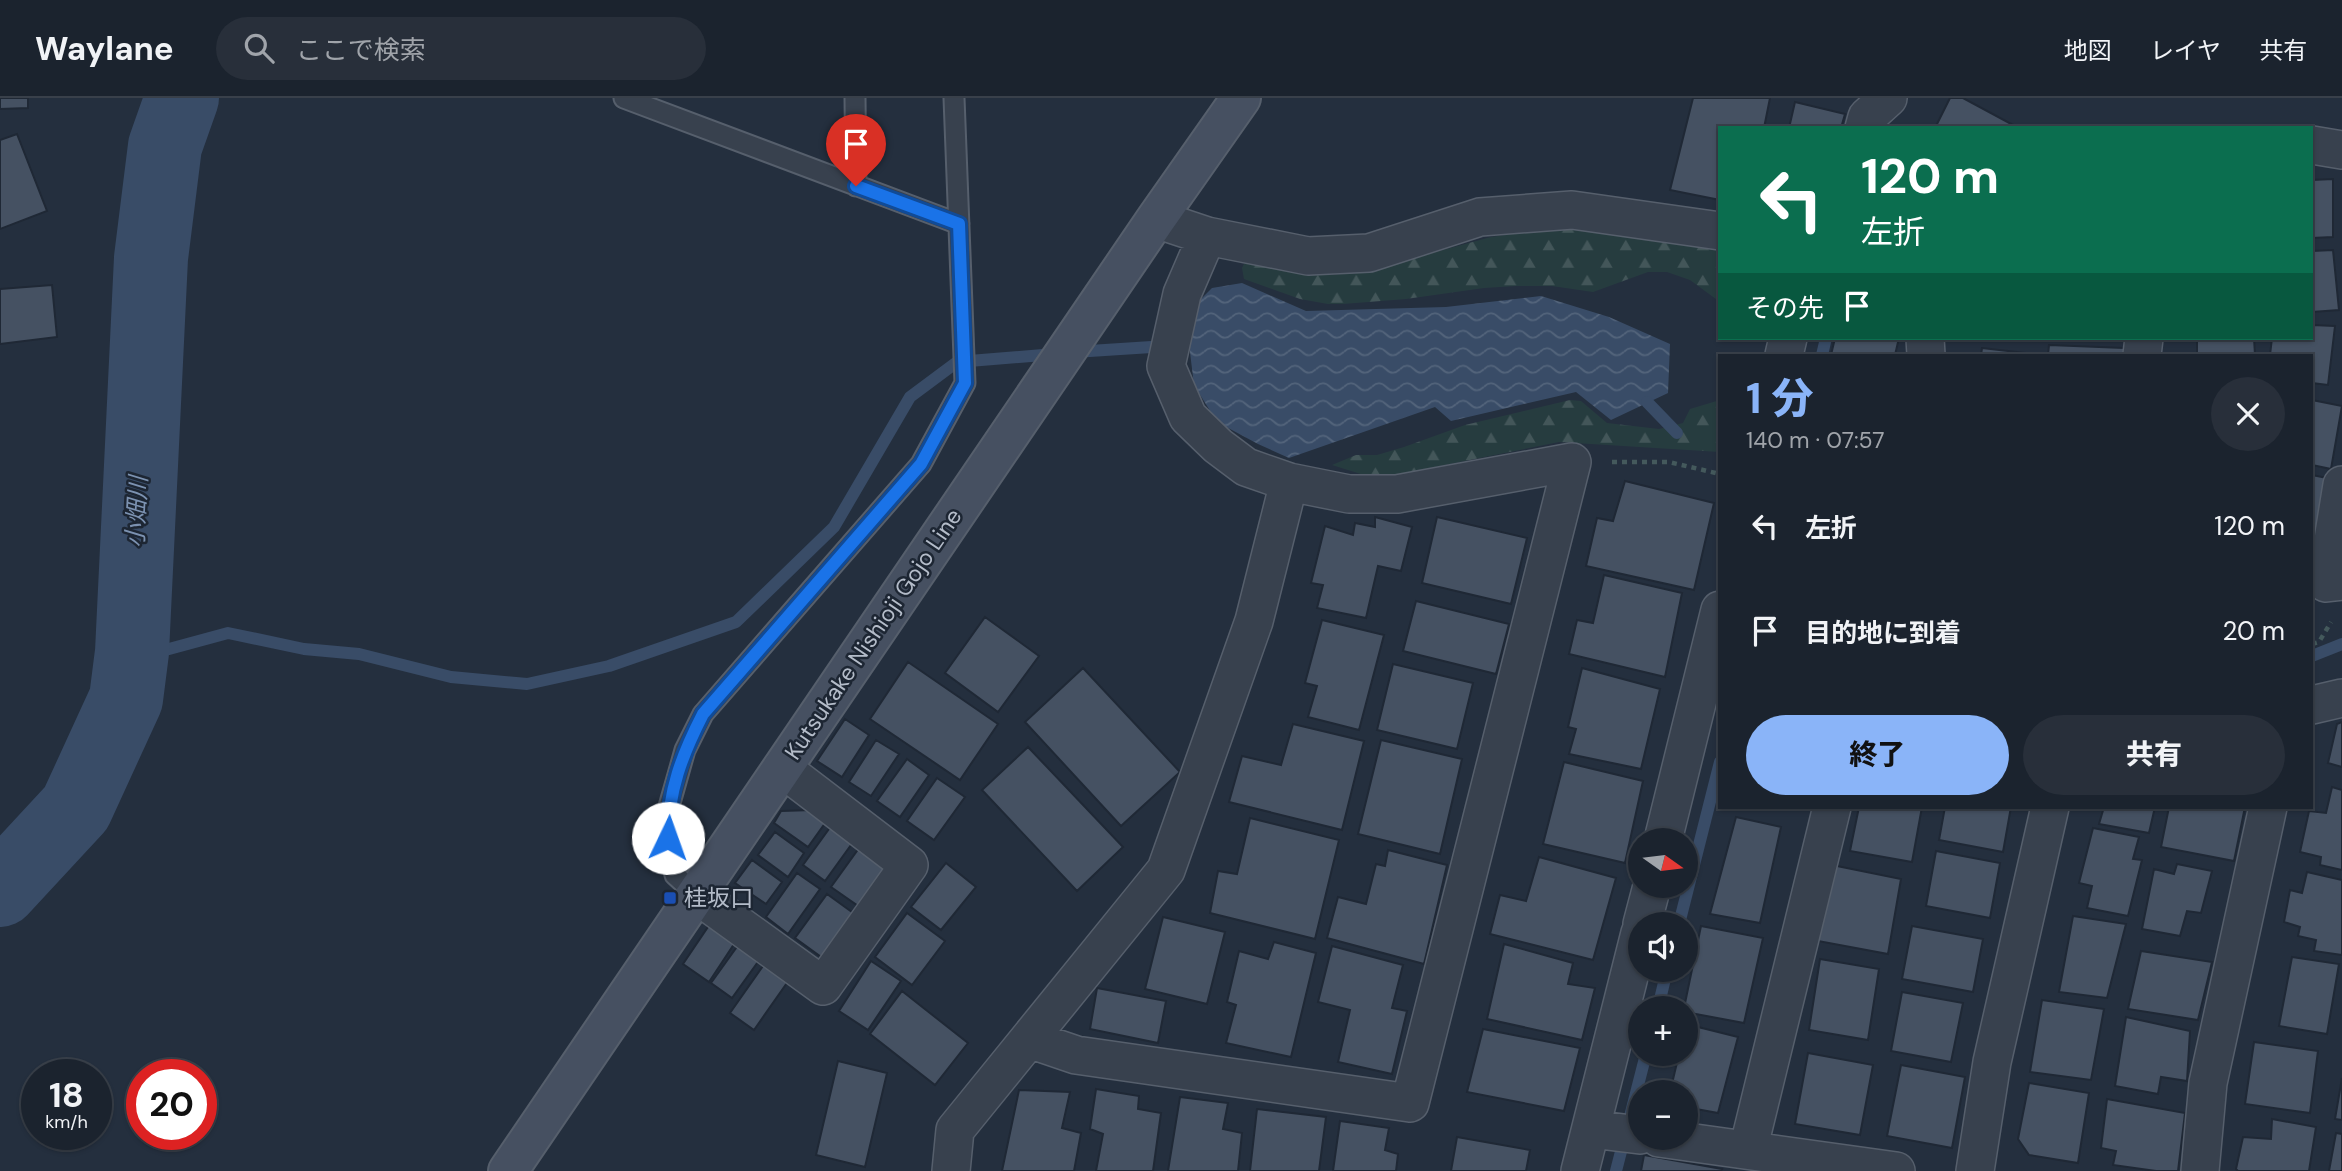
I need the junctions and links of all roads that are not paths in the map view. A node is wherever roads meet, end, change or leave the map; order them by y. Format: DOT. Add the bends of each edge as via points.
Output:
graph roads {
  1 [pos="624,98"];
  2 [pos="855,98"];
  3 [pos="954,98"];
  4 [pos="1241,98"];
  5 [pos="1888,98"];
  6 [pos="1865,126"];
  7 [pos="2313,145"];
  8 [pos="2342,150"];
  9 [pos="856,186"];
  10 [pos="1156,219"];
  11 [pos="959,224"];
  12 [pos="1718,230"];
  13 [pos="1207,236"];
  14 [pos="1289,482"];
  15 [pos="2342,485"];
  16 [pos="2342,581"];
  17 [pos="1718,618"];
  18 [pos="2342,698"];
  19 [pos="2313,705"];
  20 [pos="782,768"];
  21 [pos="1832,809"];
  22 [pos="2050,809"];
  23 [pos="2268,809"];
  24 [pos="1666,828"];
  25 [pos="697,895"];
  26 [pos="1634,982"];
  27 [pos="1029,1039"];
  28 [pos="1615,1132"];
  29 [pos="1698,1143"];
  30 [pos="1748,1150"];
  31 [pos="508,1171"];
  32 [pos="951,1171"];
  33 [pos="1580,1171"];
  34 [pos="1896,1171"];
  35 [pos="1975,1171"];
  36 [pos="2200,1171"];
  1 -- 9 [label="lane"];
  2 -- 9 [label="lane"];
  3 -- 11 [label="lane"];
  4 -- 10 [label="main road, Kutsukake Nishioji Gojo Line"];
  5 -- 6 [label="street" via="1867,117"];
  7 -- 8 [label="street"];
  9 -- 11 [label="lane"];
  10 -- 13 [label="street"];
  10 -- 20 [label="main road, Kutsukake Nishioji Gojo Line"];
  11 -- 25 [label="lane" via="965,383 921,464 703,714 685,750 668,810 668,838 675,874"];
  12 -- 13 [label="street" via="1572,210 1480,217 1369,253 1308,256"];
  13 -- 14 [label="street" via="1182,295 1166,366 1188,417 1218,446 1246,467"];
  14 -- 27 [label="street" via="1254,621 1166,870"];
  14 -- 27 [label="street" via="1349,494 1398,494 1572,462 1410,1103 1076,1055"];
  15 -- 16 [label="street" via="2326,583"];
  17 -- 24 [label="street"];
  18 -- 19 [label="street"];
  20 -- 25 [label="main road, Kutsukake Nishioji Gojo Line"];
  20 -- 25 [label="street" via="909,864 823,986"];
  21 -- 30 [label="street"];
  22 -- 35 [label="street" via="1992,1062"];
  23 -- 36 [label="street" via="2208,1083"];
  25 -- 31 [label="main road, Kutsukake Nishioji Gojo Line"];
  26 -- 28 [label="street"];
  27 -- 32 [label="street" via="955,1130"];
  28 -- 33 [label="street"];
  29 -- 30 [label="street"];
  30 -- 34 [label="street"];
}
